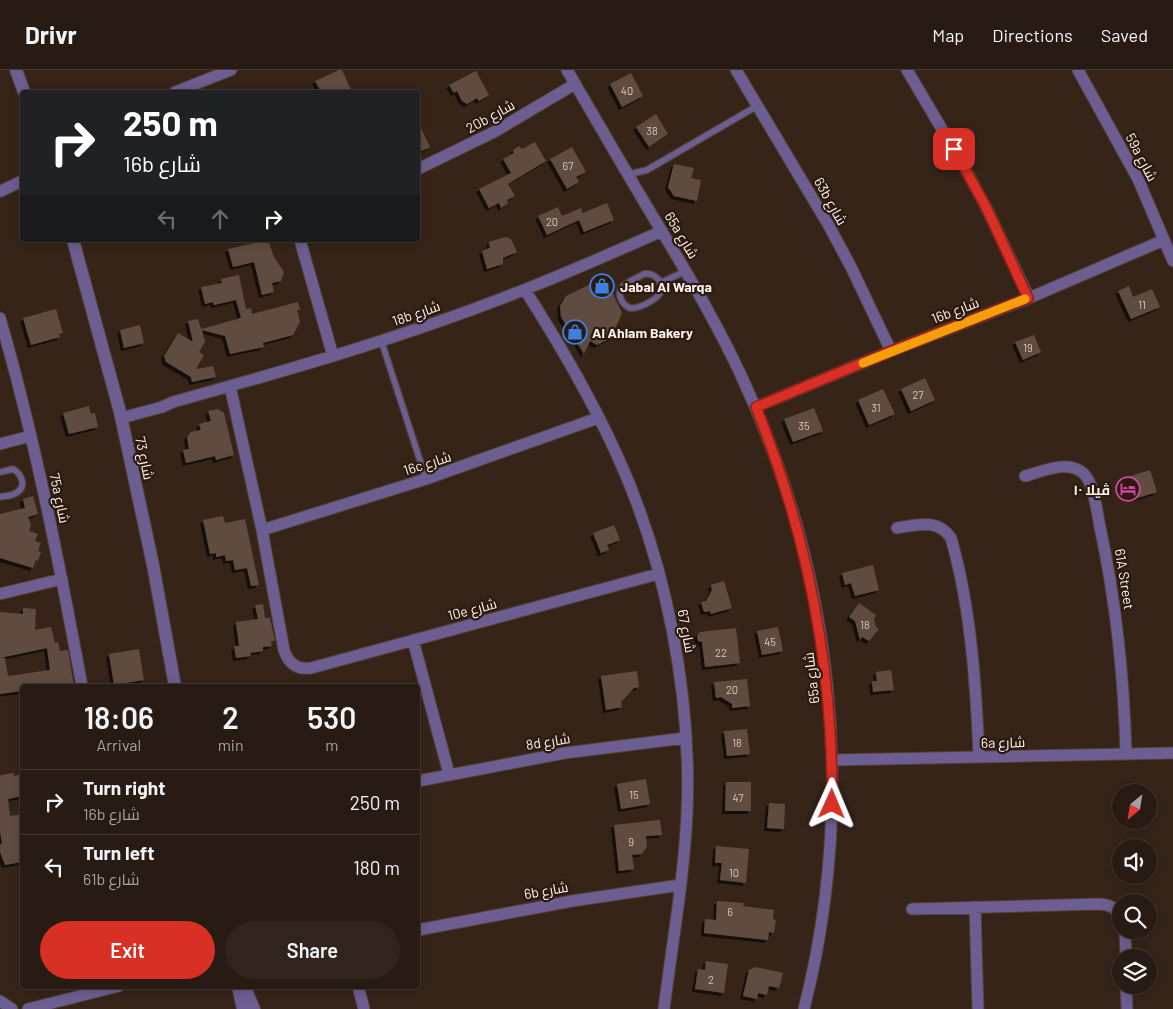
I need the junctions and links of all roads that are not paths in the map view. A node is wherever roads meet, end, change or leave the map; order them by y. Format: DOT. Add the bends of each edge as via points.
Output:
graph roads {
  1 [pos="16,70"];
  2 [pos="231,70"];
  3 [pos="567,70"];
  4 [pos="736,70"];
  5 [pos="907,70"];
  6 [pos="1078,70"];
  7 [pos="575,84"];
  8 [pos="23,90"];
  9 [pos="180,90"];
  10 [pos="757,106"];
  11 [pos="420,168"];
  12 [pos="629,176"];
  13 [pos="20,182"];
  14 [pos="20,187"];
  15 [pos="0,191"];
  16 [pos="662,231"];
  17 [pos="1164,240"];
  18 [pos="74,242"];
  19 [pos="301,242"];
  20 [pos="1173,261"];
  21 [pos="686,271"];
  22 [pos="660,283"];
  23 [pos="525,290"];
  24 [pos="1028,298"];
  25 [pos="0,318"];
  26 [pos="381,340"];
  27 [pos="891,351"];
  28 [pos="333,356"];
  29 [pos="230,386"];
  30 [pos="756,407"];
  31 [pos="120,415"];
  32 [pos="598,418"];
  33 [pos="31,436"];
  34 [pos="0,444"];
  35 [pos="0,472"];
  36 [pos="1025,476"];
  37 [pos="426,479"];
  38 [pos="0,497"];
  39 [pos="897,528"];
  40 [pos="262,530"];
  41 [pos="658,574"];
  42 [pos="62,579"];
  43 [pos="0,594"];
  44 [pos="412,640"];
  45 [pos="82,684"];
  46 [pos="175,684"];
  47 [pos="685,738"];
  48 [pos="1173,753"];
  49 [pos="1126,754"];
  50 [pos="979,757"];
  51 [pos="833,760"];
  52 [pos="449,774"];
  53 [pos="420,781"];
  54 [pos="680,885"];
  55 [pos="975,907"];
  56 [pos="1112,907"];
  57 [pos="912,909"];
  58 [pos="420,930"];
  59 [pos="107,989"];
  60 [pos="239,989"];
  61 [pos="245,989"];
  62 [pos="359,989"];
  63 [pos="1126,994"];
  64 [pos="28,1009"];
  65 [pos="244,1009"];
  66 [pos="254,1009"];
  67 [pos="364,1009"];
  68 [pos="664,1009"];
  69 [pos="804,1009"];
  70 [pos="978,1009"];
  71 [pos="1127,1009"];
  1 -- 8 [label="street"];
  2 -- 9 [label="street"];
  3 -- 7 [label="street, 65a شارع"];
  4 -- 10 [label="street, 63b شارع"];
  5 -- 24 [label="street" via="986,207"];
  6 -- 17 [label="street, 59a شارع" via="1138,179"];
  7 -- 11 [label="street, 20b شارع" via="494,132"];
  7 -- 12 [label="street, 65a شارع"];
  10 -- 12 [label="lane" via="647,170"];
  10 -- 27 [label="street, 63b شارع" via="851,267"];
  12 -- 16 [label="street, 65a شارع"];
  13 -- 15 [label="street"];
  14 -- 15 [label="street"];
  16 -- 21 [label="street, 65a شارع"];
  16 -- 23 [label="street, 18b شارع"];
  17 -- 20 [label="street, 59a شارع"];
  17 -- 24 [label="street, 16b شارع"];
  18 -- 31 [label="street, شارع 73"];
  19 -- 28 [label="street"];
  21 -- 22 [label="lane"];
  21 -- 30 [label="street, 65a شارع" via="722,335"];
  22 -- 22 [label="lane" via="651,274 644,274 622,287 620,297 626,306 639,307 659,295"];
  23 -- 26 [label="street, 18b شارع"];
  23 -- 32 [label="street, شارع 67"];
  24 -- 27 [label="street, 16b شارع"];
  25 -- 33 [label="street, 75a شارع"];
  26 -- 28 [label="street, 18b شارع"];
  26 -- 37 [label="lane"];
  27 -- 30 [label="street, 16b شارع"];
  28 -- 29 [label="street, 18b شارع"];
  29 -- 31 [label="street, 18b شارع"];
  29 -- 40 [label="street"];
  30 -- 51 [label="street, 65a شارع" via="792,509 813,591 827,675"];
  31 -- 46 [label="street, شارع 73"];
  32 -- 37 [label="street, 16c شارع"];
  32 -- 41 [label="street, شارع 67" via="633,494"];
  33 -- 34 [label="street"];
  33 -- 42 [label="street, 75a شارع"];
  35 -- 38 [label="lane" via="17,471 22,482 20,490"];
  36 -- 49 [label="street, 61A Street" via="1069,467 1083,473 1091,486 1116,618"];
  37 -- 40 [label="street, 16c شارع"];
  39 -- 50 [label="street" via="932,524 947,531 951,538 969,630"];
  40 -- 44 [label="street, 10e شارع" via="284,650 293,665 311,668"];
  41 -- 44 [label="street, 10e شارع"];
  41 -- 47 [label="street, شارع 67" via="676,655"];
  42 -- 43 [label="street"];
  42 -- 45 [label="street, 75a شارع"];
  44 -- 52 [label="street"];
  47 -- 52 [label="street, 8d شارع" via="565,753"];
  47 -- 54 [label="street, شارع 67" via="687,811"];
  48 -- 49 [label="street, 6a شارع"];
  49 -- 50 [label="street, 6a شارع"];
  50 -- 51 [label="street, 6a شارع"];
  51 -- 69 [label="street, 65a شارع" via="827,892"];
  52 -- 53 [label="street, 8d شارع"];
  54 -- 58 [label="street, 6b شارع"];
  54 -- 68 [label="street, شارع 67"];
  55 -- 56 [label="street" via="1106,904"];
  55 -- 57 [label="street"];
  55 -- 70 [label="street"];
  59 -- 64 [label="street"];
  60 -- 65 [label="street"];
  61 -- 66 [label="street"];
  62 -- 67 [label="street"];
  63 -- 71 [label="street"];
}
